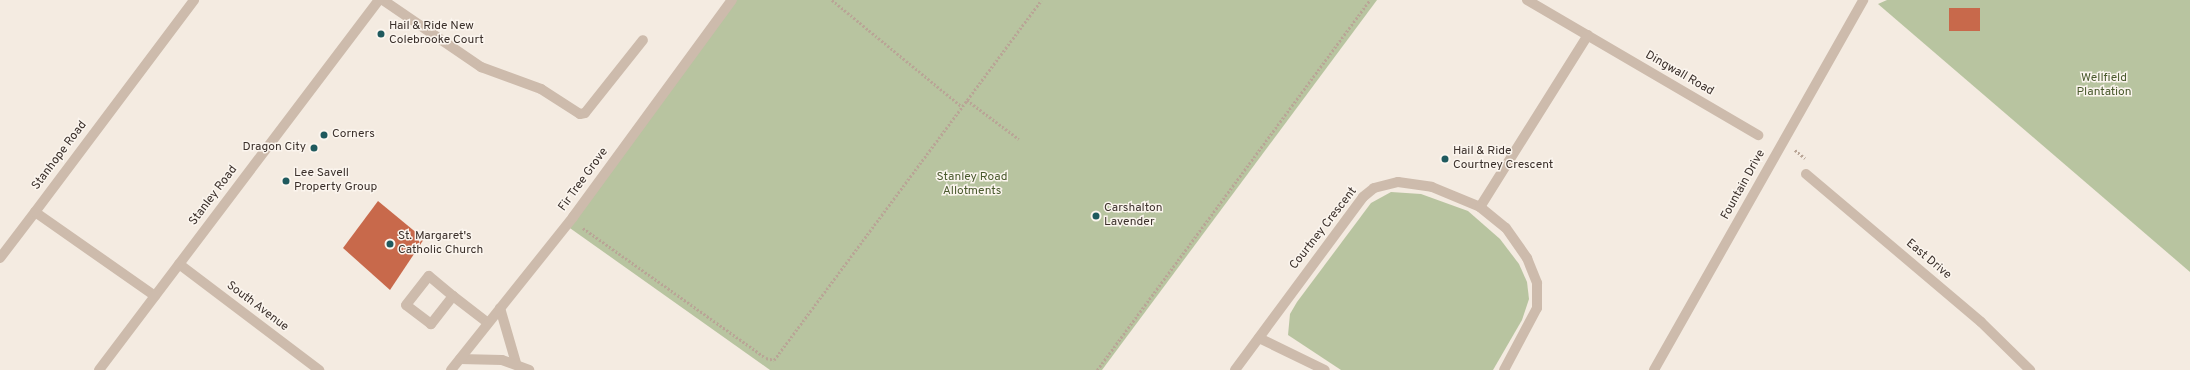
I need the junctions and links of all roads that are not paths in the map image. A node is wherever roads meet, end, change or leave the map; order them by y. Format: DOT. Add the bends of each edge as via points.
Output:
graph roads {
  1 [pos="194,0"];
  2 [pos="378,0"];
  3 [pos="383,0"];
  4 [pos="732,0"];
  5 [pos="1527,0"];
  6 [pos="1856,0"];
  7 [pos="1864,0"];
  8 [pos="1856,13"];
  9 [pos="1588,35"];
  10 [pos="643,40"];
  11 [pos="1758,134"];
  12 [pos="1806,174"];
  13 [pos="1480,207"];
  14 [pos="35,212"];
  15 [pos="0,258"];
  16 [pos="179,264"];
  17 [pos="155,296"];
  18 [pos="454,296"];
  19 [pos="500,308"];
  20 [pos="488,323"];
  21 [pos="1259,338"];
  22 [pos="460,359"];
  23 [pos="516,363"];
  24 [pos="99,370"];
  25 [pos="318,370"];
  26 [pos="451,370"];
  27 [pos="529,370"];
  28 [pos="1235,370"];
  29 [pos="1325,370"];
  30 [pos="1504,370"];
  31 [pos="1654,370"];
  32 [pos="2030,370"];
  1 -- 14 [label="street, Stanhope Road"];
  2 -- 16 [label="street, Stanley Road"];
  3 -- 10 [label="street" via="481,67 541,89 580,114 585,113"];
  4 -- 19 [label="street, Fir Tree Grove" via="570,221"];
  5 -- 9 [label="street, Dingwall Road"];
  6 -- 8 [label="street, Fountain Drive"];
  7 -- 8 [label="street, Fountain Drive"];
  8 -- 31 [label="street, Fountain Drive"];
  9 -- 11 [label="street, Dingwall Road"];
  9 -- 13 [label="street"];
  12 -- 32 [label="street, East Drive" via="1980,322"];
  13 -- 21 [label="street, Courtney Crescent" via="1455,194 1412,183 1398,182 1374,188 1355,207"];
  13 -- 30 [label="street, Courtney Crescent" via="1502,224 1517,243 1537,283 1534,319"];
  14 -- 15 [label="street, Stanhope Road"];
  14 -- 17 [label="street"];
  16 -- 17 [label="street, Stanley Road"];
  16 -- 25 [label="street, South Avenue"];
  17 -- 24 [label="street, Stanley Road"];
  18 -- 18 [label="street" via="429,276 406,305 431,324"];
  18 -- 20 [label="street"];
  19 -- 20 [label="street, Fir Tree Grove"];
  19 -- 23 [label="street"];
  20 -- 22 [label="street, Fir Tree Grove"];
  21 -- 28 [label="street, Courtney Crescent"];
  21 -- 29 [label="street"];
  22 -- 23 [label="street"];
  22 -- 26 [label="street, Fir Tree Grove"];
  23 -- 27 [label="street"];
}
